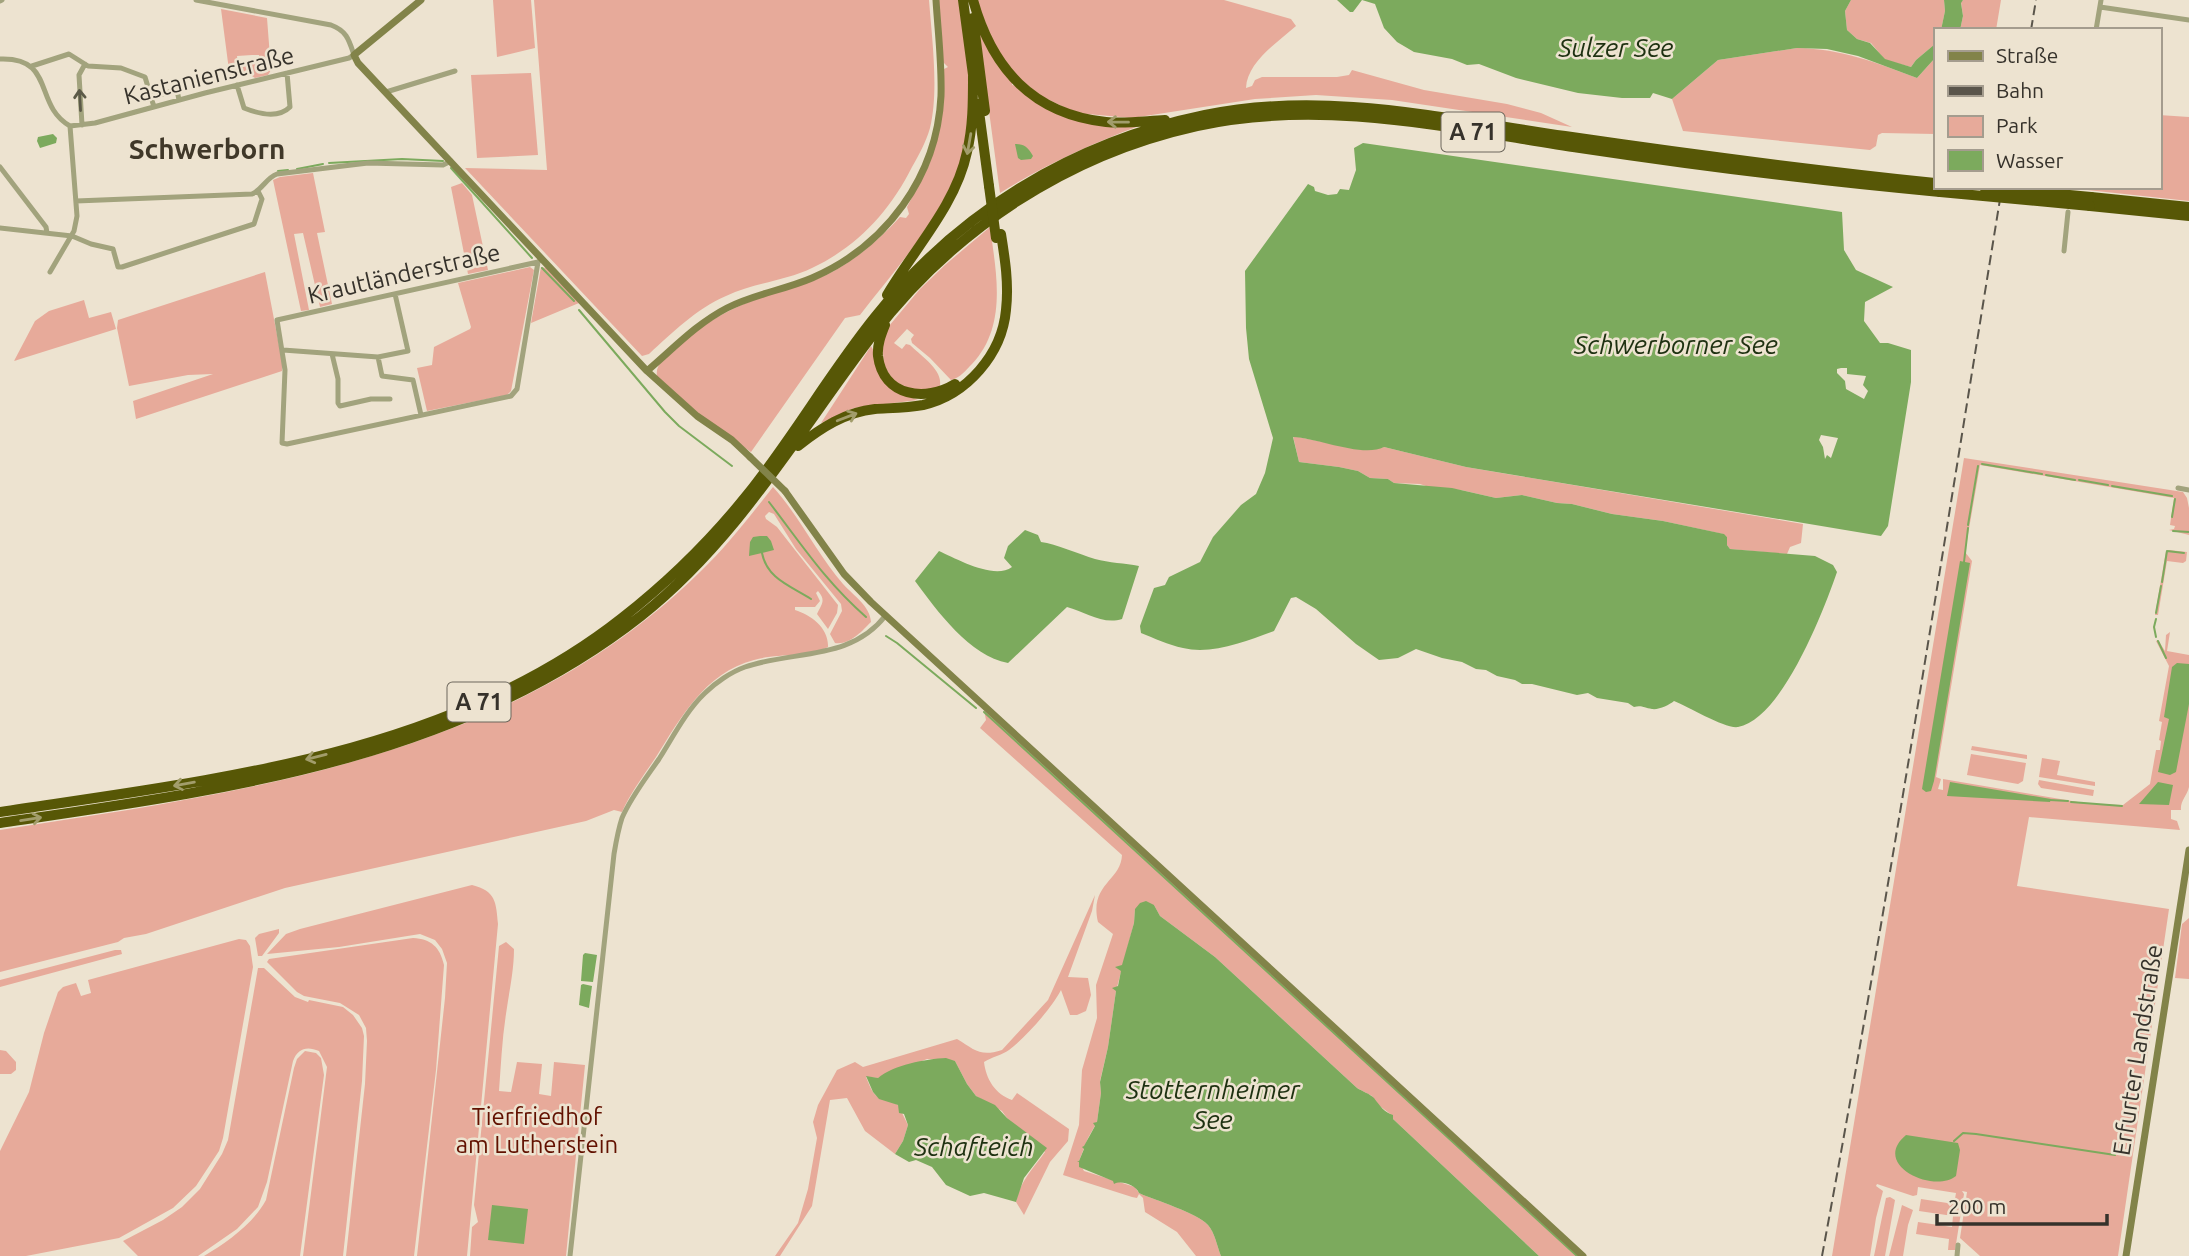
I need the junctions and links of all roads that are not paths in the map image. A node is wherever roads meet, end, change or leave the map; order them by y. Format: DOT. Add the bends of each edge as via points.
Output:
graph roads {
  1 [pos="196,0"];
  2 [pos="421,0"];
  3 [pos="936,0"];
  4 [pos="963,0"];
  5 [pos="972,0"];
  6 [pos="203,1"];
  7 [pos="2101,4"];
  8 [pos="2189,20"];
  9 [pos="2096,28"];
  10 [pos="354,55"];
  11 [pos="0,59"];
  12 [pos="85,64"];
  13 [pos="32,66"];
  14 [pos="455,71"];
  15 [pos="287,73"];
  16 [pos="973,76"];
  17 [pos="237,85"];
  18 [pos="386,92"];
  19 [pos="151,97"];
  20 [pos="180,100"];
  21 [pos="154,107"];
  22 [pos="1186,119"];
  23 [pos="82,125"];
  24 [pos="71,126"];
  25 [pos="451,161"];
  26 [pos="0,167"];
  27 [pos="992,185"];
  28 [pos="1934,187"];
  29 [pos="1934,188"];
  30 [pos="1949,189"];
  31 [pos="1998,189"];
  32 [pos="258,191"];
  33 [pos="76,201"];
  34 [pos="2090,202"];
  35 [pos="2189,207"];
  36 [pos="2068,212"];
  37 [pos="2189,216"];
  38 [pos="0,228"];
  39 [pos="47,233"];
  40 [pos="72,236"];
  41 [pos="999,236"];
  42 [pos="2064,251"];
  43 [pos="540,260"];
  44 [pos="50,272"];
  45 [pos="395,294"];
  46 [pos="889,314"];
  47 [pos="874,317"];
  48 [pos="283,350"];
  49 [pos="332,354"];
  50 [pos="378,357"];
  51 [pos="647,371"];
  52 [pos="390,399"];
  53 [pos="421,415"];
  54 [pos="789,452"];
  55 [pos="2178,488"];
  56 [pos="2189,490"];
  57 [pos="886,615"];
  58 [pos="0,812"];
  59 [pos="0,823"];
  60 [pos="2189,850"];
  61 [pos="1958,1245"];
  62 [pos="570,1256"];
  63 [pos="1583,1256"];
  64 [pos="1956,1256"];
  65 [pos="2126,1256"];
  1 -- 6 [label="street"];
  2 -- 10 [label="street"];
  3 -- 51 [label="street" via="941,75 936,135 920,178 890,225 866,246 813,278 726,309 698,326"];
  4 -- 16 [label="highway"];
  22 -- 5 [label="highway, one-way" via="1100,121 1044,102 998,60"];
  5 -- 27 [label="highway"];
  6 -- 10 [label="street" via="342,29"];
  7 -- 8 [label="street"];
  7 -- 9 [label="street"];
  10 -- 15 [label="street, Kastanienstraße"];
  10 -- 18 [label="street"];
  11 -- 13 [label="street"];
  12 -- 13 [label="street" via="69,54"];
  12 -- 19 [label="street" via="141,75"];
  23 -- 12 [label="street, one-way" via="79,75"];
  13 -- 24 [label="street" via="58,117"];
  14 -- 18 [label="street"];
  15 -- 17 [label="street, Kastanienstraße"];
  15 -- 17 [label="street" via="290,107 282,114 244,108"];
  16 -- 27 [label="highway"];
  16 -- 47 [label="highway, one-way" via="972,118 962,168 940,214"];
  17 -- 20 [label="street, Kastanienstraße"];
  18 -- 25 [label="street"];
  19 -- 20 [label="street" via="177,90"];
  19 -- 21 [label="street"];
  20 -- 21 [label="street, Kastanienstraße"];
  21 -- 23 [label="street, Kastanienstraße"];
  22 -- 28 [label="highway, A 71" via="1257,107 1354,106"];
  22 -- 47 [label="highway, A 71" via="1077,156 1008,194 934,252"];
  23 -- 24 [label="street, Kastanienstraße"];
  24 -- 33 [label="street"];
  25 -- 32 [label="street" via="368,163 279,174 269,177"];
  25 -- 43 [label="street"];
  26 -- 39 [label="street"];
  27 -- 41 [label="highway, bridge"];
  29 -- 46 [label="highway, A 71" via="1684,163 1385,119 1321,114 1248,117 1153,137 1043,184 939,260"];
  30 -- 34 [label="highway, A 71, bridge"];
  31 -- 34 [label="highway, A 71, bridge"];
  32 -- 33 [label="street"];
  32 -- 40 [label="street" via="262,199 254,224 122,267 118,267 113,249"];
  33 -- 40 [label="street"];
  34 -- 35 [label="highway, A 71"];
  34 -- 37 [label="highway, A 71"];
  36 -- 42 [label="street"];
  38 -- 39 [label="street"];
  39 -- 40 [label="street"];
  40 -- 44 [label="street"];
  41 -- 46 [label="highway" via="998,323 986,351 959,381 927,395 891,383 878,356"];
  54 -- 41 [label="highway, one-way" via="844,417 925,404 951,394 973,377 991,355 1004,325 1007,294"];
  43 -- 45 [label="street, Krautländerstraße"];
  43 -- 51 [label="street"];
  43 -- 53 [label="street" via="515,393"];
  45 -- 48 [label="street, Krautländerstraße" via="276,320"];
  45 -- 50 [label="street" via="408,351"];
  46 -- 54 [label="highway, A 71"];
  47 -- 58 [label="highway, A 71, one-way" via="750,492 698,551 616,623 541,671 409,730 295,762"];
  48 -- 49 [label="street"];
  48 -- 53 [label="street" via="282,443"];
  49 -- 50 [label="street"];
  49 -- 52 [label="street" via="340,405"];
  50 -- 53 [label="street" via="382,376 413,380"];
  51 -- 57 [label="street, bridge" via="732,440 785,491 844,574"];
  59 -- 54 [label="highway, A 71, one-way" via="299,772 412,739 509,700 584,657 655,604 731,530"];
  55 -- 56 [label="street"];
  57 -- 62 [label="street" via="846,647 741,668 705,693 627,808 613,862"];
  57 -- 63 [label="street"];
  60 -- 65 [label="street, Erfurter Landstraße"];
  61 -- 64 [label="street"];
}
